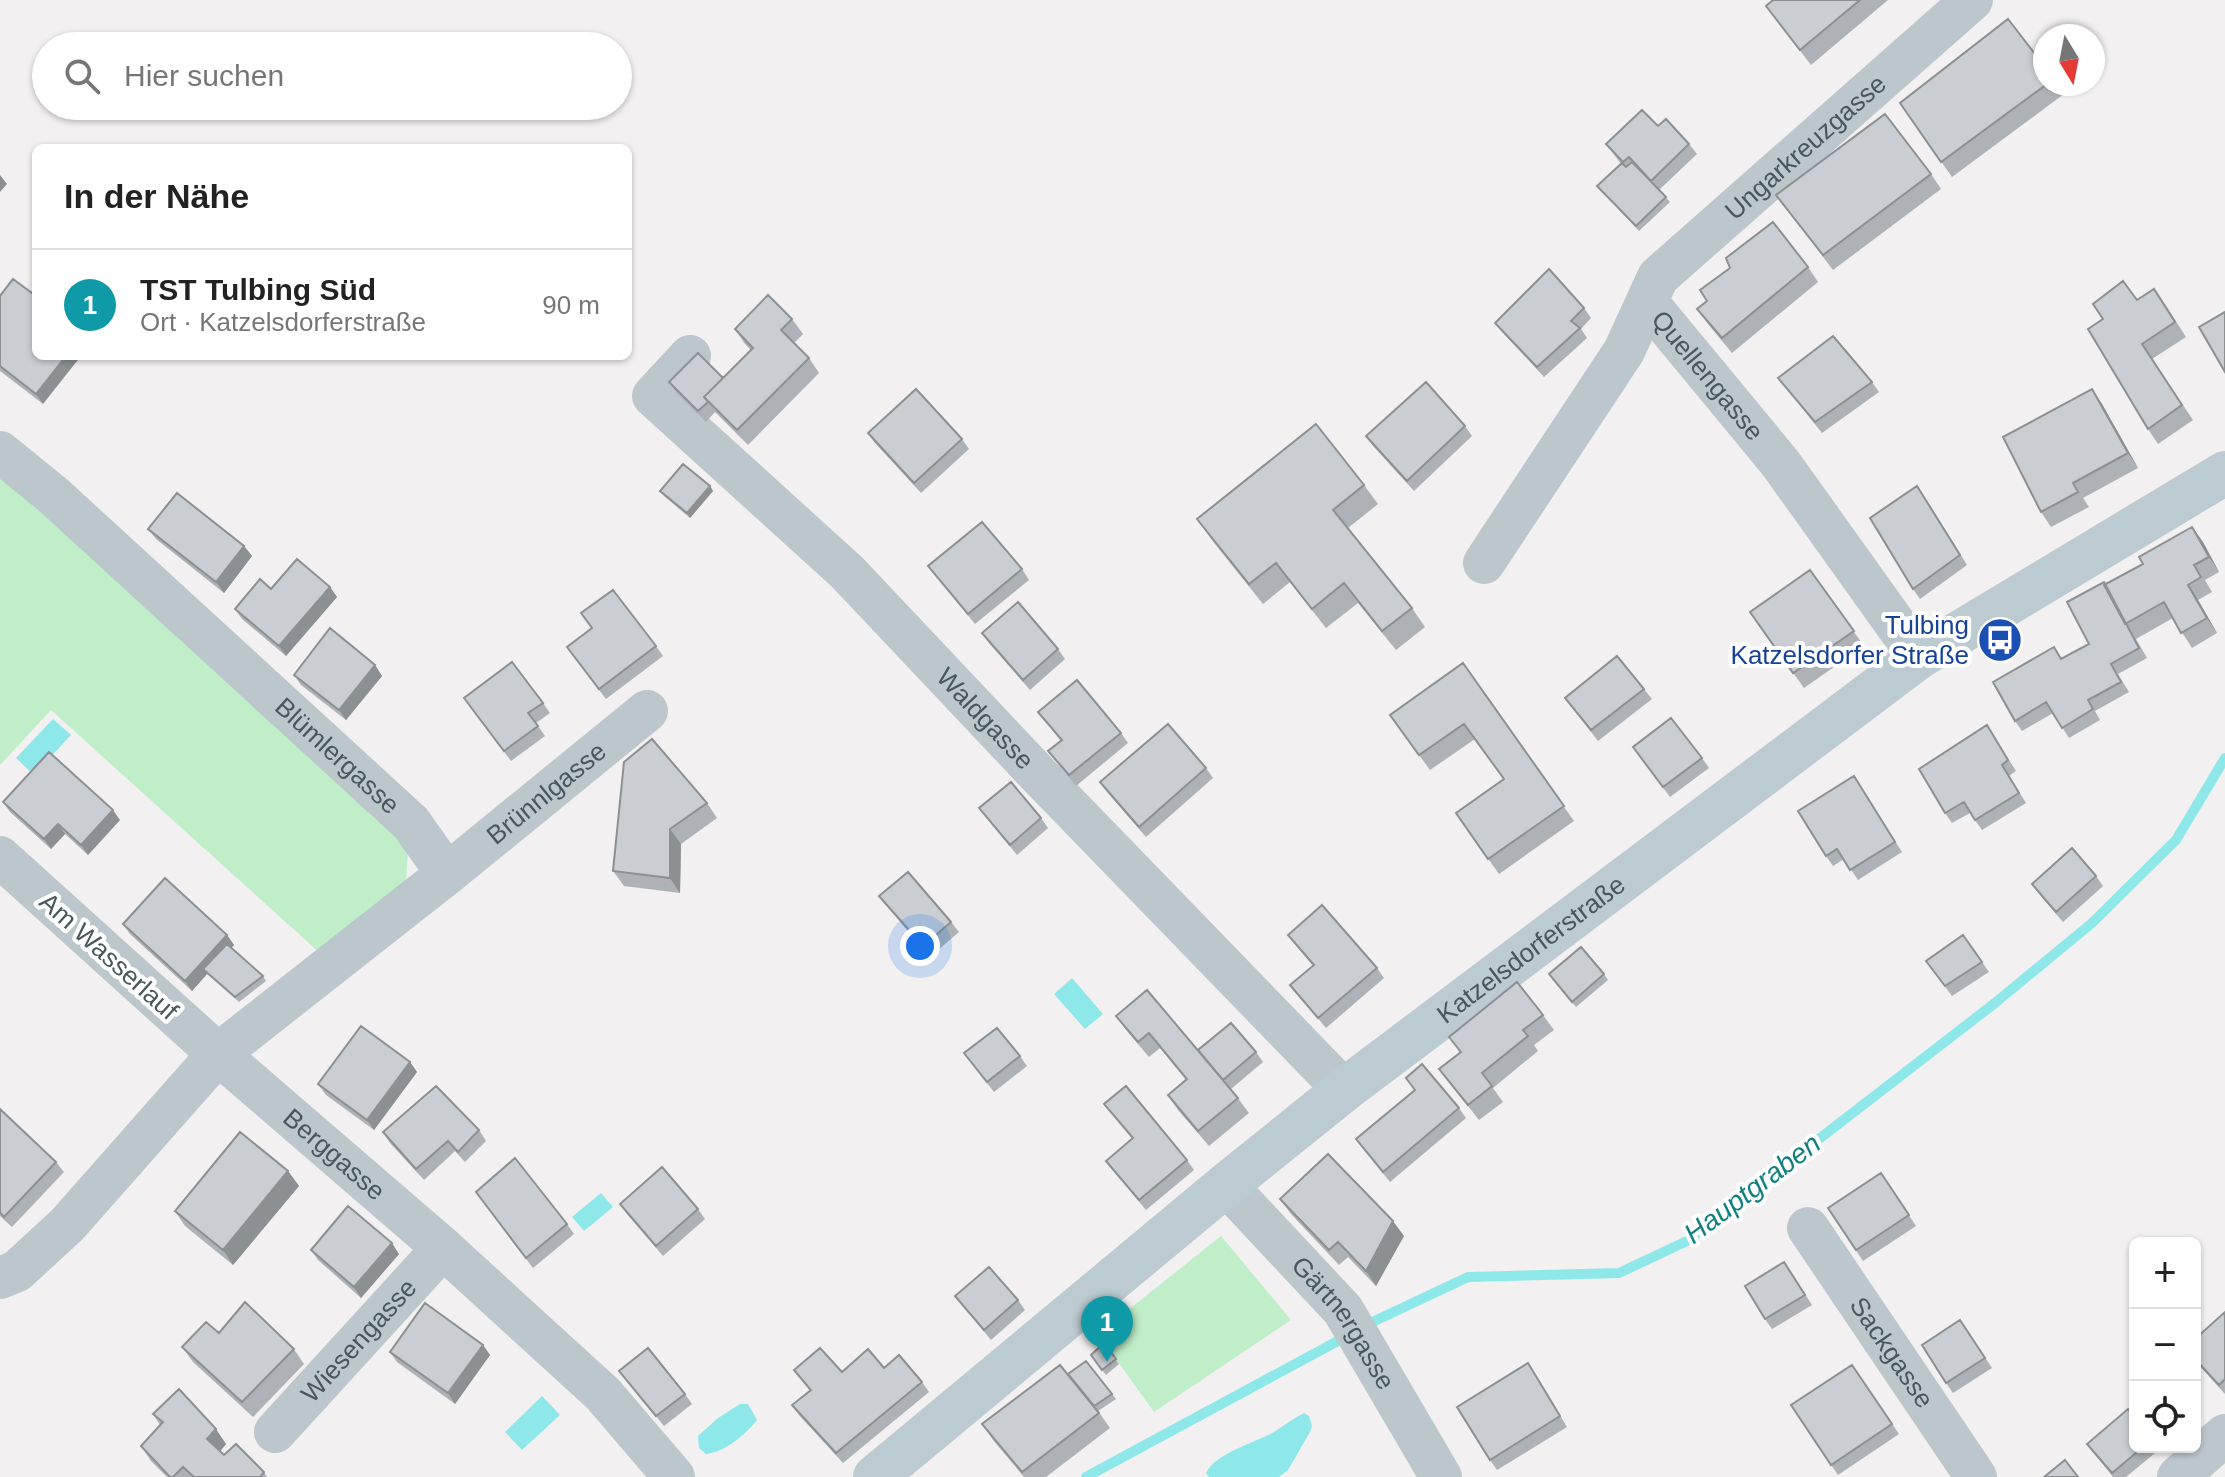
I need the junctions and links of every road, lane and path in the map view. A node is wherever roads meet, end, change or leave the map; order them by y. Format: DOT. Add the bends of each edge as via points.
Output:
graph roads {
  1 [pos="1972,0"];
  2 [pos="1648,303"];
  3 [pos="690,356"];
  4 [pos="0,452"];
  5 [pos="2225,473"];
  6 [pos="1484,563"];
  7 [pos="1919,657"];
  8 [pos="647,711"];
  9 [pos="0,857"];
  10 [pos="447,874"];
  11 [pos="218,1054"];
  12 [pos="1344,1090"];
  13 [pos="1226,1185"];
  14 [pos="1808,1228"];
  15 [pos="443,1248"];
  16 [pos="0,1278"];
  17 [pos="275,1432"];
  18 [pos="2225,1435"];
  19 [pos="674,1477"];
  20 [pos="875,1477"];
  21 [pos="1441,1477"];
  22 [pos="1976,1477"];
  23 [pos="2178,1477"];
  1 -- 2 [label="street, Ungarkreuzgasse" via="1658,277"];
  2 -- 6 [label="street, Quellengasse" via="1624,351"];
  2 -- 7 [label="street, Quellengasse" via="1781,464"];
  3 -- 12 [label="street, Waldgasse" via="653,396 847,572"];
  4 -- 10 [label="street, Blümlergasse" via="411,823"];
  5 -- 7 [label="street, Katzelsdorferstraße"];
  7 -- 12 [label="street, Katzelsdorferstraße"];
  8 -- 10 [label="street, Brünnlgasse"];
  9 -- 11 [label="street, Am Wasserlauf"];
  10 -- 11 [label="street"];
  11 -- 15 [label="street, Berggasse"];
  11 -- 16 [label="street" via="67,1225 17,1271"];
  12 -- 13 [label="street, Katzelsdorferstraße"];
  13 -- 20 [label="street, Katzelsdorferstraße"];
  13 -- 21 [label="street, Gärtnergasse" via="1343,1310"];
  14 -- 22 [label="street, Sackgasse"];
  15 -- 17 [label="street, Wiesengasse"];
  15 -- 19 [label="street, Berggasse" via="603,1394"];
  18 -- 23 [label="street"];
}
